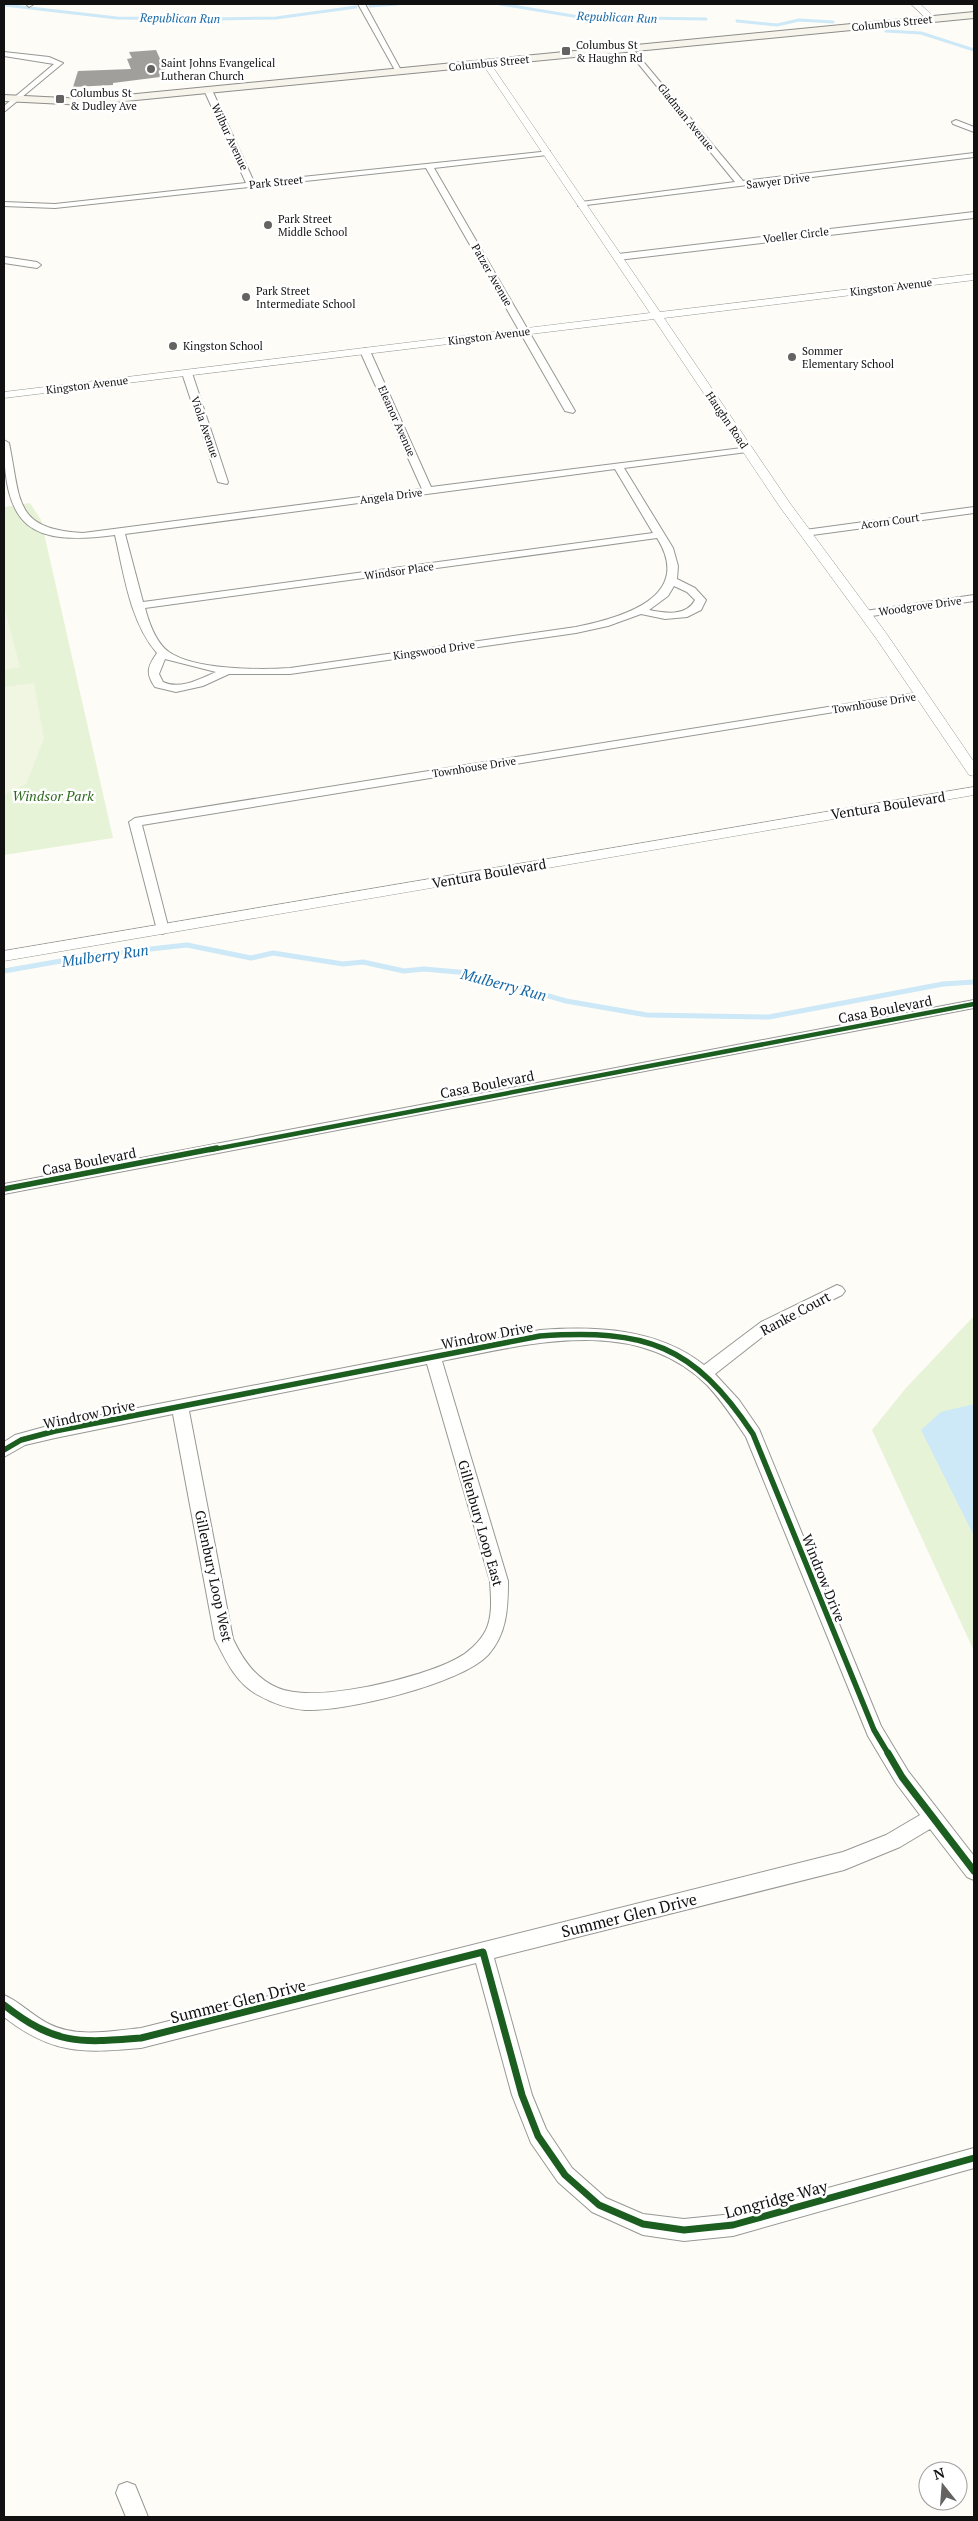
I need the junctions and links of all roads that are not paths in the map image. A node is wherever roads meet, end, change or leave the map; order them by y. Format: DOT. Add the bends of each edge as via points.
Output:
graph roads {
  1 [pos="361,4"];
  2 [pos="915,4"];
  3 [pos="974,15"];
  4 [pos="932,19"];
  5 [pos="631,49"];
  6 [pos="4,54"];
  7 [pos="486,63"];
  8 [pos="400,72"];
  9 [pos="208,90"];
  10 [pos="4,98"];
  11 [pos="17,99"];
  12 [pos="4,110"];
  13 [pos="956,122"];
  14 [pos="974,130"];
  15 [pos="547,153"];
  16 [pos="974,155"];
  17 [pos="428,165"];
  18 [pos="251,184"];
  19 [pos="742,185"];
  20 [pos="4,204"];
  21 [pos="581,204"];
  22 [pos="974,215"];
  23 [pos="618,257"];
  24 [pos="4,260"];
  25 [pos="37,265"];
  26 [pos="974,277"];
  27 [pos="657,316"];
  28 [pos="524,332"];
  29 [pos="365,351"];
  30 [pos="187,373"];
  31 [pos="4,395"];
  32 [pos="570,411"];
  33 [pos="4,443"];
  34 [pos="747,449"];
  35 [pos="6,460"];
  36 [pos="618,466"];
  37 [pos="223,482"];
  38 [pos="428,491"];
  39 [pos="974,510"];
  40 [pos="120,531"];
  41 [pos="806,533"];
  42 [pos="659,535"];
  43 [pos="672,581"];
  44 [pos="974,598"];
  45 [pos="139,606"];
  46 [pos="640,611"];
  47 [pos="865,614"];
  48 [pos="164,653"];
  49 [pos="225,672"];
  50 [pos="922,695"];
  51 [pos="974,772"];
  52 [pos="974,791"];
  53 [pos="163,930"];
  54 [pos="4,956"];
  55 [pos="974,1004"];
  56 [pos="4,1189"];
  57 [pos="837,1291"];
  58 [pos="433,1357"];
  59 [pos="705,1373"];
  60 [pos="180,1407"];
  61 [pos="4,1450"];
  62 [pos="365,1693"];
  63 [pos="933,1818"];
  64 [pos="974,1871"];
  65 [pos="484,1952"];
  66 [pos="4,2005"];
  67 [pos="974,2158"];
  68 [pos="127,2493"];
  69 [pos="137,2517"];
  1 -- 8 [label="street"];
  2 -- 4 [label="street"];
  3 -- 4 [label="main road, Columbus Street"];
  4 -- 5 [label="main road, Columbus Street"];
  5 -- 7 [label="main road, Columbus Street"];
  5 -- 19 [label="street, Gladman Avenue"];
  6 -- 11 [label="street" via="57,61 58,65"];
  7 -- 8 [label="main road, Columbus Street"];
  7 -- 15 [label="street, Haughn Road"];
  8 -- 9 [label="main road, Columbus Street"];
  9 -- 11 [label="main road, Columbus Street" via="85,102"];
  9 -- 18 [label="street, Wilbur Avenue"];
  10 -- 11 [label="main road, Columbus Street"];
  11 -- 12 [label="street"];
  13 -- 14 [label="street"];
  15 -- 17 [label="street, Park Street"];
  15 -- 21 [label="street, Haughn Road"];
  16 -- 19 [label="street, Sawyer Drive"];
  17 -- 18 [label="street, Park Street"];
  17 -- 28 [label="street, Patzer Avenue"];
  18 -- 20 [label="street, Park Street" via="55,206"];
  19 -- 21 [label="street, Sawyer Drive"];
  21 -- 23 [label="street, Haughn Road"];
  22 -- 23 [label="street, Voeller Circle"];
  23 -- 27 [label="street, Haughn Road"];
  24 -- 25 [label="street"];
  26 -- 27 [label="street, Kingston Avenue"];
  27 -- 28 [label="street, Kingston Avenue"];
  27 -- 34 [label="street, Haughn Road"];
  28 -- 29 [label="street, Kingston Avenue"];
  28 -- 32 [label="street, Patzer Avenue"];
  29 -- 30 [label="street, Kingston Avenue"];
  29 -- 38 [label="street, Eleanor Avenue"];
  30 -- 31 [label="street, Kingston Avenue"];
  30 -- 37 [label="street, Viola Avenue"];
  33 -- 35 [label="street"];
  34 -- 36 [label="street, Angela Drive"];
  34 -- 41 [label="street, Haughn Road"];
  35 -- 40 [label="street, Angela Drive" via="24,519 44,531 71,536"];
  36 -- 38 [label="street, Angela Drive"];
  36 -- 42 [label="street"];
  38 -- 40 [label="street, Angela Drive"];
  39 -- 41 [label="street, Acorn Court"];
  40 -- 45 [label="street"];
  41 -- 47 [label="street, Haughn Road"];
  42 -- 43 [label="street" via="671,557"];
  42 -- 45 [label="street, Windsor Place"];
  43 -- 46 [label="street, Kingswood Drive" via="656,600"];
  43 -- 46 [label="street" via="697,594 701,600 696,609 672,616"];
  44 -- 47 [label="street, Woodgrove Drive"];
  45 -- 48 [label="street" via="145,626"];
  46 -- 49 [label="street, Kingswood Drive" via="622,619 576,630 290,671"];
  47 -- 50 [label="street, Haughn Road"];
  48 -- 49 [label="street, Kingswood Drive" via="196,666"];
  48 -- 49 [label="street, Kingswood Drive" via="153,671 156,681 163,686 188,687"];
  50 -- 51 [label="street, Haughn Road"];
  50 -- 53 [label="street, Townhouse Drive" via="135,822"];
  52 -- 53 [label="street, Ventura Boulevard"];
  53 -- 54 [label="street, Ventura Boulevard"];
  55 -- 56 [label="street, Casa Boulevard"];
  57 -- 59 [label="street, Ranke Court" via="766,1326"];
  58 -- 59 [label="street, Windrow Drive" via="540,1336 578,1332 656,1344"];
  58 -- 60 [label="street, Windrow Drive"];
  58 -- 62 [label="street, Gillenbury Loop East" via="499,1581 502,1600 498,1622 473,1659 453,1671 429,1680"];
  59 -- 63 [label="street, Windrow Drive" via="739,1411 753,1434 874,1730 902,1778"];
  60 -- 61 [label="street, Windrow Drive" via="55,1431 21,1440"];
  60 -- 62 [label="street, Gillenbury Loop West" via="224,1639 232,1658 245,1677 286,1699 335,1700"];
  63 -- 64 [label="street, Windrow Drive"];
  63 -- 65 [label="street, Summer Glen Drive" via="892,1841 844,1861"];
  65 -- 66 [label="street, Summer Glen Drive" via="140,2038 96,2041 57,2037"];
  65 -- 67 [label="street, Longridge Way" via="522,2095 538,2136 565,2175 599,2204 643,2224 684,2230 733,2226"];
  68 -- 69 [label="street"];
}
